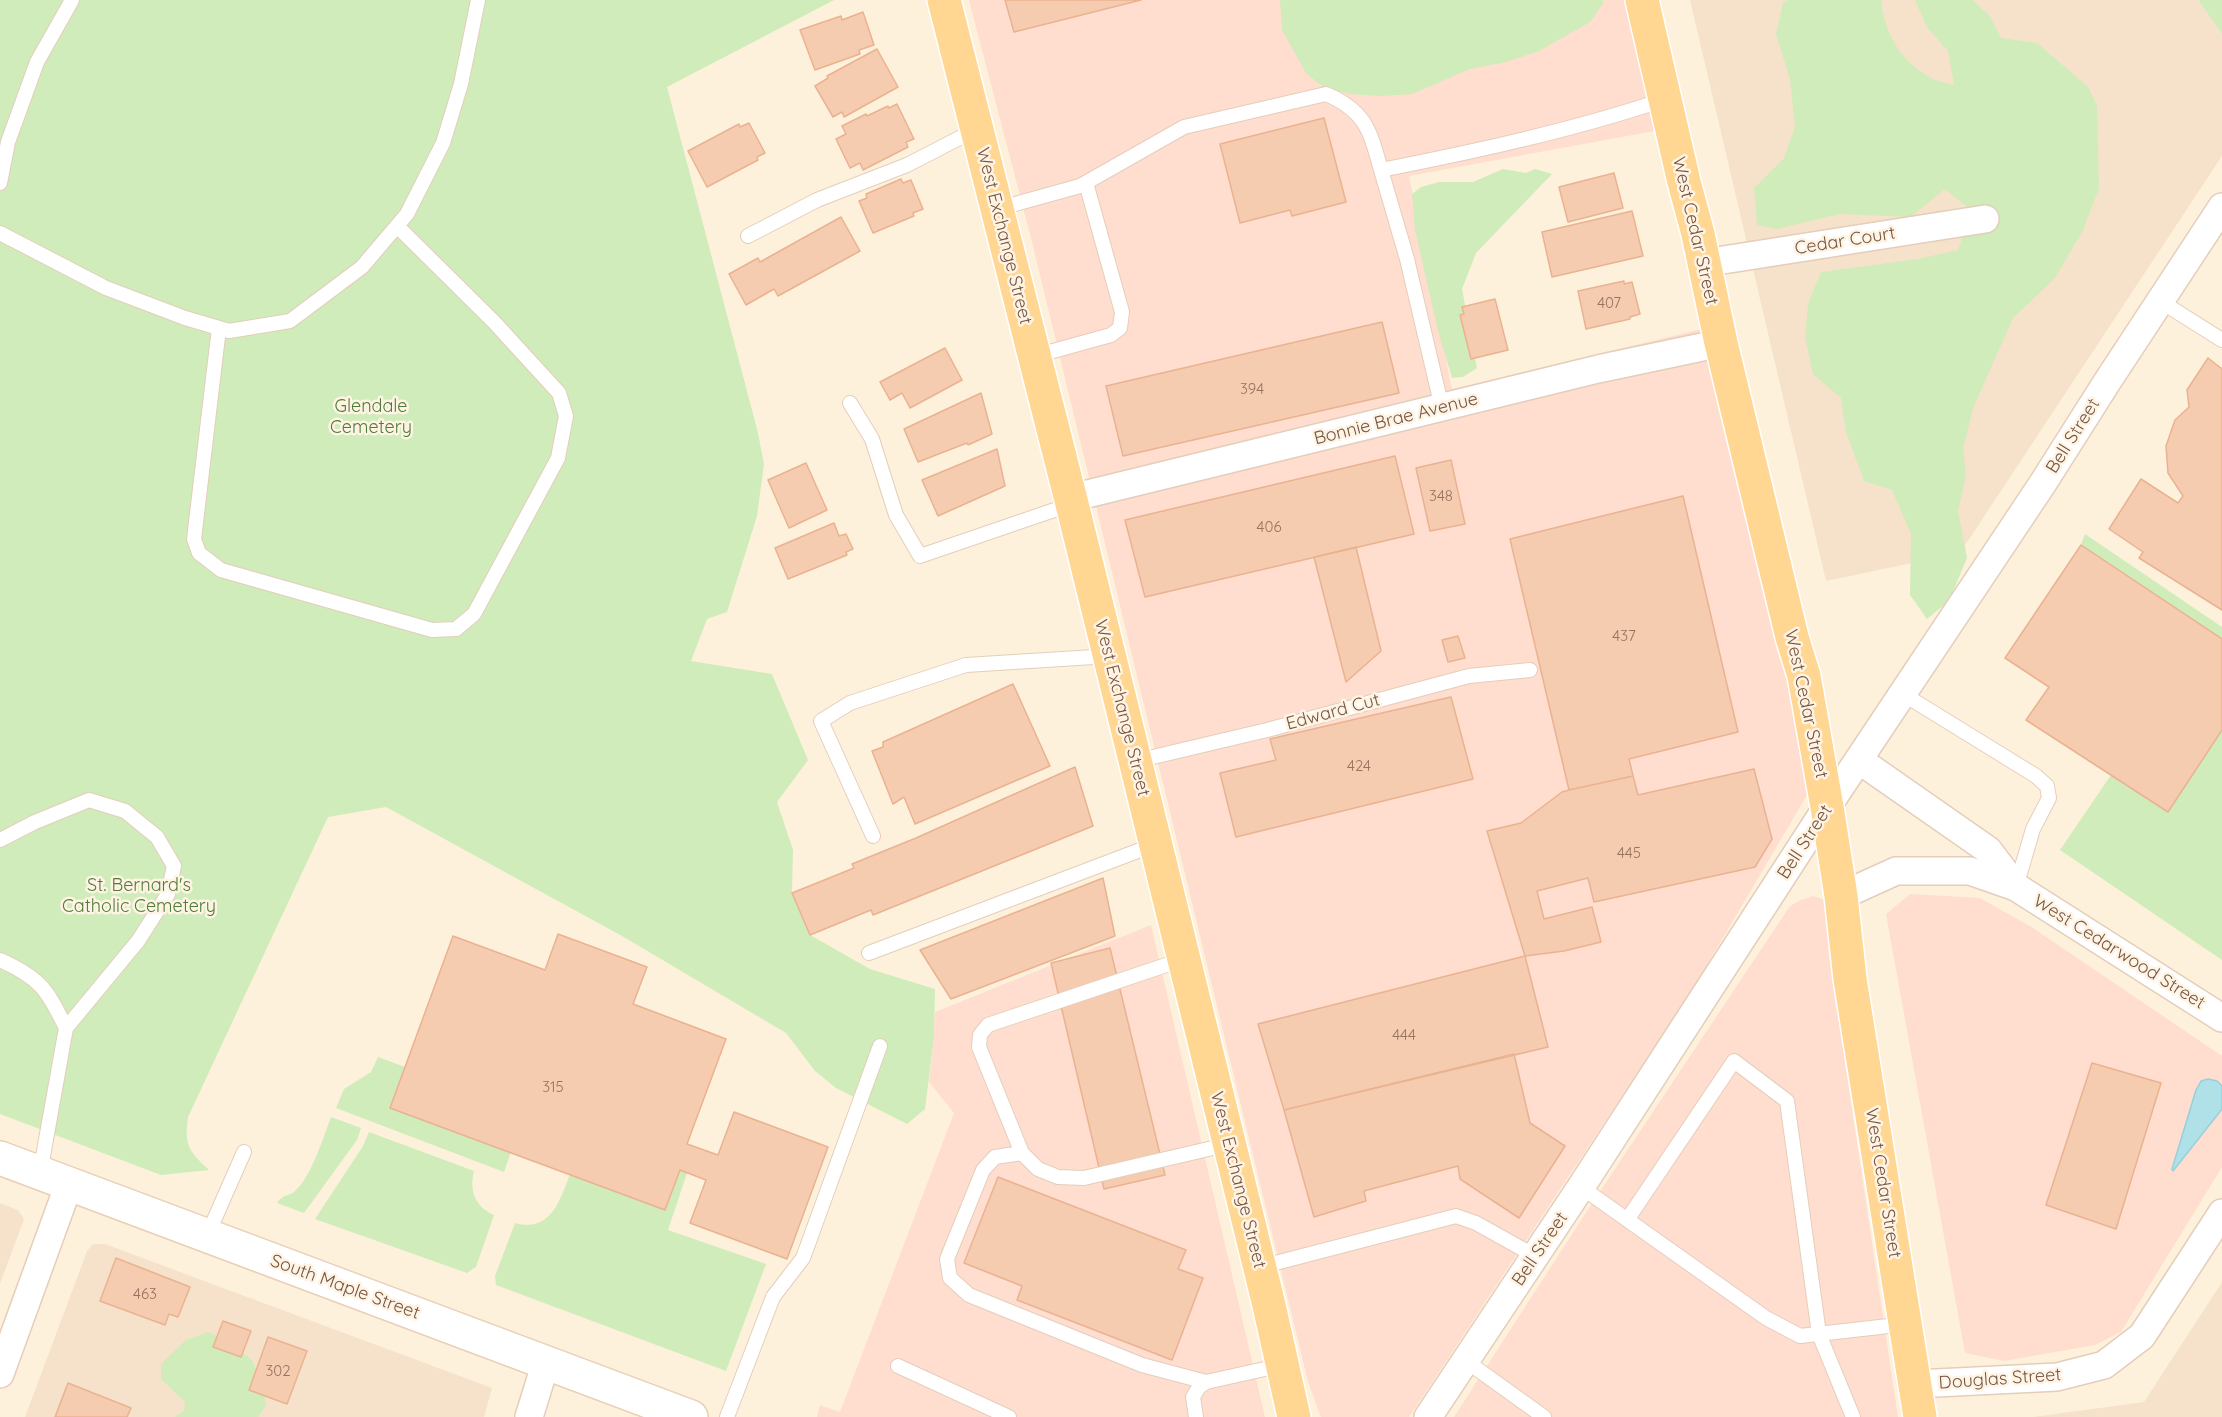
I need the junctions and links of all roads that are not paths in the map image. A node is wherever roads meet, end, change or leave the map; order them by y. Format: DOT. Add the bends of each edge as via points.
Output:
graph roads {
  1 [pos="72,0"];
  2 [pos="478,0"];
  3 [pos="944,0"];
  4 [pos="1642,0"];
  5 [pos="1666,99"];
  6 [pos="976,129"];
  7 [pos="1382,170"];
  8 [pos="0,183"];
  9 [pos="1086,183"];
  10 [pos="2222,207"];
  11 [pos="997,209"];
  12 [pos="1985,219"];
  13 [pos="397,226"];
  14 [pos="0,233"];
  15 [pos="748,236"];
  16 [pos="1704,263"];
  17 [pos="2160,301"];
  18 [pos="219,328"];
  19 [pos="2222,340"];
  20 [pos="1721,344"];
  21 [pos="1035,356"];
  22 [pos="850,403"];
  23 [pos="1442,408"];
  24 [pos="1071,501"];
  25 [pos="1110,656"];
  26 [pos="1530,670"];
  27 [pos="1903,694"];
  28 [pos="1859,760"];
  29 [pos="1136,761"];
  30 [pos="1827,807"];
  31 [pos="873,836"];
  32 [pos="0,840"];
  33 [pos="1156,844"];
  34 [pos="2016,887"];
  35 [pos="1841,896"];
  36 [pos="868,952"];
  37 [pos="1184,959"];
  38 [pos="0,960"];
  39 [pos="2222,1018"];
  40 [pos="66,1028"];
  41 [pos="880,1046"];
  42 [pos="1230,1144"];
  43 [pos="244,1152"];
  44 [pos="1022,1153"];
  45 [pos="0,1158"];
  46 [pos="55,1178"];
  47 [pos="1581,1187"];
  48 [pos="2222,1214"];
  49 [pos="1627,1220"];
  50 [pos="207,1236"];
  51 [pos="1535,1256"];
  52 [pos="1260,1267"];
  53 [pos="1906,1324"];
  54 [pos="1819,1334"];
  55 [pos="1466,1361"];
  56 [pos="546,1362"];
  57 [pos="1283,1365"];
  58 [pos="898,1366"];
  59 [pos="0,1374"];
  60 [pos="1206,1382"];
  61 [pos="1916,1384"];
  62 [pos="529,1417"];
  63 [pos="691,1417"];
  64 [pos="727,1417"];
  65 [pos="1009,1417"];
  66 [pos="1196,1417"];
  67 [pos="1294,1417"];
  68 [pos="1428,1417"];
  69 [pos="1544,1417"];
  70 [pos="1853,1417"];
  71 [pos="1920,1417"];
  1 -- 8 [label="lane" via="33,72 8,142"];
  2 -- 13 [label="lane" via="461,84 443,143"];
  3 -- 6 [label="main road, West Exchange Street"];
  4 -- 5 [label="main road, West Cedar Street"];
  5 -- 7 [label="lane" via="1619,114"];
  5 -- 16 [label="main road, West Cedar Street"];
  6 -- 11 [label="main road, West Exchange Street"];
  6 -- 15 [label="lane" via="907,165 817,200"];
  7 -- 9 [label="lane" via="1371,132 1359,114 1326,94 1184,127"];
  7 -- 23 [label="lane"];
  9 -- 11 [label="lane"];
  9 -- 21 [label="lane" via="1122,312 1120,328 1111,335"];
  10 -- 17 [label="street, Bell Street"];
  11 -- 21 [label="main road, West Exchange Street"];
  12 -- 16 [label="street, Cedar Court"];
  13 -- 18 [label="lane" via="362,267 290,321 229,331"];
  13 -- 18 [label="lane" via="559,393 566,416 558,458 474,614 456,629 432,630 221,570 199,553 194,539"];
  14 -- 18 [label="lane" via="106,288"];
  16 -- 20 [label="main road, West Cedar Street"];
  17 -- 19 [label="lane"];
  17 -- 27 [label="street, Bell Street"];
  20 -- 23 [label="street, Bonnie Brae Avenue" via="1598,369"];
  20 -- 30 [label="main road, West Cedar Street" via="1804,676"];
  21 -- 24 [label="main road, West Exchange Street"];
  22 -- 24 [label="lane" via="872,439 896,515 920,556"];
  23 -- 24 [label="street, Bonnie Brae Avenue"];
  24 -- 25 [label="main road, West Exchange Street"];
  25 -- 29 [label="main road, West Exchange Street"];
  25 -- 31 [label="lane" via="966,665 850,703 821,721"];
  26 -- 29 [label="lane, Edward Cut" via="1469,676"];
  27 -- 28 [label="street, Bell Street"];
  27 -- 34 [label="lane" via="2047,786 2049,798 2033,829"];
  28 -- 30 [label="street, Bell Street"];
  28 -- 34 [label="street, West Cedarwood Street" via="1988,850"];
  29 -- 33 [label="main road, West Exchange Street"];
  30 -- 35 [label="main road, West Cedar Street"];
  30 -- 47 [label="street, Bell Street"];
  32 -- 40 [label="lane" via="89,800 126,811 158,837 174,866 168,894 138,941"];
  33 -- 36 [label="lane"];
  33 -- 37 [label="main road, West Exchange Street"];
  34 -- 35 [label="street, West Cedarwood Street" via="1970,871 1896,871"];
  34 -- 39 [label="street, West Cedarwood Street"];
  35 -- 53 [label="main road, West Cedar Street" via="1850,979"];
  37 -- 42 [label="main road, West Exchange Street"];
  37 -- 44 [label="lane" via="988,1025 980,1035 979,1047"];
  38 -- 40 [label="lane" via="28,974 50,995"];
  40 -- 46 [label="lane"];
  41 -- 64 [label="lane" via="802,1258 773,1297"];
  42 -- 44 [label="lane" via="1072,1179 1038,1169"];
  42 -- 52 [label="main road, West Exchange Street"];
  43 -- 50 [label="lane"];
  44 -- 60 [label="lane" via="994,1157 983,1170 947,1259 950,1278 969,1295 1142,1365"];
  45 -- 46 [label="main road, South Maple Street"];
  46 -- 50 [label="main road, South Maple Street"];
  46 -- 59 [label="street"];
  47 -- 49 [label="lane"];
  47 -- 51 [label="street, Bell Street"];
  48 -- 61 [label="street, Douglas Street" via="2142,1336 2104,1365 2057,1377"];
  49 -- 54 [label="lane" via="1766,1318 1800,1336"];
  49 -- 54 [label="lane" via="1734,1061 1787,1101"];
  50 -- 56 [label="main road, South Maple Street"];
  51 -- 52 [label="lane" via="1456,1216"];
  51 -- 55 [label="street, Bell Street"];
  52 -- 57 [label="main road, West Exchange Street"];
  53 -- 54 [label="lane"];
  53 -- 61 [label="main road, West Cedar Street"];
  54 -- 70 [label="lane"];
  55 -- 68 [label="street, Bell Street"];
  55 -- 69 [label="lane"];
  56 -- 62 [label="street"];
  56 -- 63 [label="main road, South Maple Street"];
  57 -- 60 [label="lane"];
  57 -- 67 [label="main road, West Exchange Street"];
  58 -- 65 [label="lane"];
  60 -- 66 [label="lane" via="1193,1397"];
  61 -- 71 [label="main road, West Cedar Street"];
}
